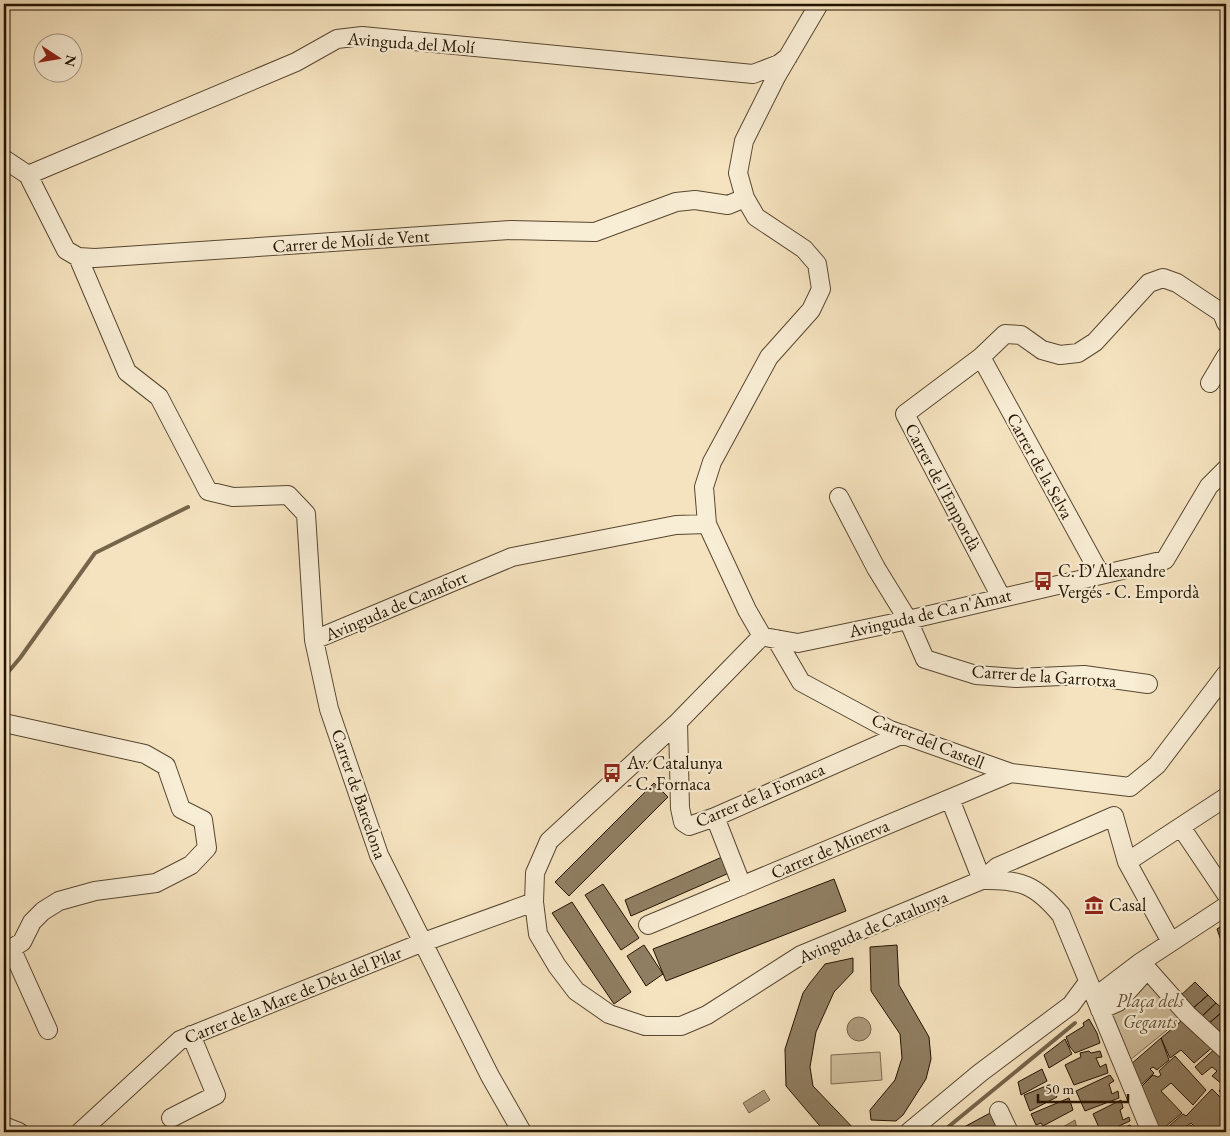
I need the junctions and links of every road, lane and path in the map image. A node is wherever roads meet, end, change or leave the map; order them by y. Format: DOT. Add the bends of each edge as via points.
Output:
graph roads {
  1 [pos="819,4"];
  2 [pos="788,57"];
  3 [pos="4,159"];
  4 [pos="28,176"];
  5 [pos="745,198"];
  6 [pos="78,257"];
  7 [pos="1226,324"];
  8 [pos="1226,356"];
  9 [pos="981,357"];
  10 [pos="1210,383"];
  11 [pos="1226,469"];
  12 [pos="839,497"];
  13 [pos="707,524"];
  14 [pos="1100,574"];
  15 [pos="1001,597"];
  16 [pos="908,620"];
  17 [pos="769,638"];
  18 [pos="314,640"];
  19 [pos="1226,674"];
  20 [pos="1148,684"];
  21 [pos="678,722"];
  22 [pos="4,723"];
  23 [pos="903,734"];
  24 [pos="1011,773"];
  25 [pos="950,799"];
  26 [pos="1224,803"];
  27 [pos="716,817"];
  28 [pos="1181,827"];
  29 [pos="1127,862"];
  30 [pos="982,880"];
  31 [pos="742,886"];
  32 [pos="1226,894"];
  33 [pos="534,902"];
  34 [pos="1226,906"];
  35 [pos="648,925"];
  36 [pos="1172,942"];
  37 [pos="421,943"];
  38 [pos="8,951"];
  39 [pos="1141,962"];
  40 [pos="1094,996"];
  41 [pos="48,1030"];
  42 [pos="191,1035"];
  43 [pos="1226,1050"];
  44 [pos="1000,1111"];
  45 [pos="171,1118"];
  46 [pos="4,1126"];
  47 [pos="19,1132"];
  48 [pos="80,1132"];
  49 [pos="522,1132"];
  50 [pos="909,1132"];
  51 [pos="1009,1132"];
  52 [pos="1152,1132"];
  1 -- 2 [label="street"];
  2 -- 4 [label="street, Avinguda del Molí" via="753,74 362,36 338,39 296,62"];
  2 -- 5 [label="street" via="744,141 738,173"];
  3 -- 4 [label="street"];
  4 -- 6 [label="street" via="66,250"];
  5 -- 6 [label="street, Carrer de Molí de Vent" via="728,205 695,200 676,202 595,232 511,230"];
  5 -- 13 [label="street" via="756,217 804,249 817,264 821,290 811,310 769,357 712,462 704,487"];
  6 -- 18 [label="street, Avinguda de Canafort" via="127,372 159,397 208,491 233,497 288,495 306,514"];
  7 -- 9 [label="street, Carrer de l'Empordà" via="1222,313 1177,283 1162,278 1149,283 1095,342 1078,353 1042,350 1021,335 1005,334"];
  8 -- 10 [label="street"];
  9 -- 14 [label="street, Carrer de la Selva"];
  9 -- 15 [label="street, Carrer de l'Empordà" via="905,414"];
  11 -- 14 [label="street, Avinguda de Ca n'Amat" via="1209,486 1165,560"];
  12 -- 16 [label="street, Carrer de la Garrotxa"];
  13 -- 17 [label="street" via="747,610"];
  13 -- 18 [label="street, Avinguda de Canafort" via="676,525 512,557"];
  14 -- 15 [label="street, Avinguda de Ca n'Amat"];
  15 -- 16 [label="street, Avinguda de Ca n'Amat"];
  16 -- 17 [label="street, Avinguda de Ca n'Amat" via="798,643"];
  16 -- 20 [label="street, Carrer de la Garrotxa" via="925,659 976,675 1016,678 1084,675"];
  17 -- 21 [label="street, Avinguda de Catalunya"];
  17 -- 23 [label="street, Carrer del Castell" via="801,682"];
  18 -- 37 [label="street, Carrer de Barcelona" via="330,709 379,855"];
  19 -- 24 [label="street, Carrer del Castell" via="1157,765 1130,787"];
  21 -- 27 [label="street, Carrer de la Fornaca" via="683,822 689,826"];
  21 -- 33 [label="street, Avinguda de Catalunya" via="549,841 535,873"];
  22 -- 38 [label="street" via="145,754 166,766 181,809 203,820 207,848 191,865 156,883 59,901 43,911 32,922 22,942"];
  23 -- 24 [label="street, Carrer del Castell"];
  23 -- 27 [label="street, Carrer de la Fornaca"];
  24 -- 25 [label="street, Carrer de Minerva"];
  25 -- 30 [label="street"];
  25 -- 31 [label="street, Carrer de Minerva"];
  26 -- 28 [label="street"];
  27 -- 31 [label="street"];
  28 -- 29 [label="street"];
  28 -- 32 [label="street"];
  29 -- 30 [label="street" via="1114,816 997,867"];
  29 -- 36 [label="street"];
  30 -- 33 [label="street, Avinguda de Catalunya" via="801,955 707,1016 682,1026 645,1026 609,1014 576,992 538,934"];
  30 -- 40 [label="street, Avinguda de Catalunya" via="1005,879 1027,885 1045,896 1061,916"];
  31 -- 35 [label="street, Carrer de Minerva"];
  33 -- 37 [label="street, Carrer de la Mare de Déu del Pilar"];
  34 -- 36 [label="street"];
  36 -- 39 [label="street"];
  37 -- 42 [label="street, Carrer de la Mare de Déu del Pilar"];
  37 -- 49 [label="street, Carrer de Barcelona"];
  38 -- 41 [label="street"];
  39 -- 40 [label="street"];
  39 -- 43 [label="street" via="1187,1014"];
  40 -- 50 [label="street" via="1071,1004"];
  40 -- 52 [label="street, Avinguda de Catalunya"];
  42 -- 45 [label="street" via="216,1095"];
  42 -- 48 [label="street, Carrer de la Mare de Déu del Pilar" via="180,1040"];
  44 -- 51 [label="street"];
  46 -- 47 [label="street"];
}
